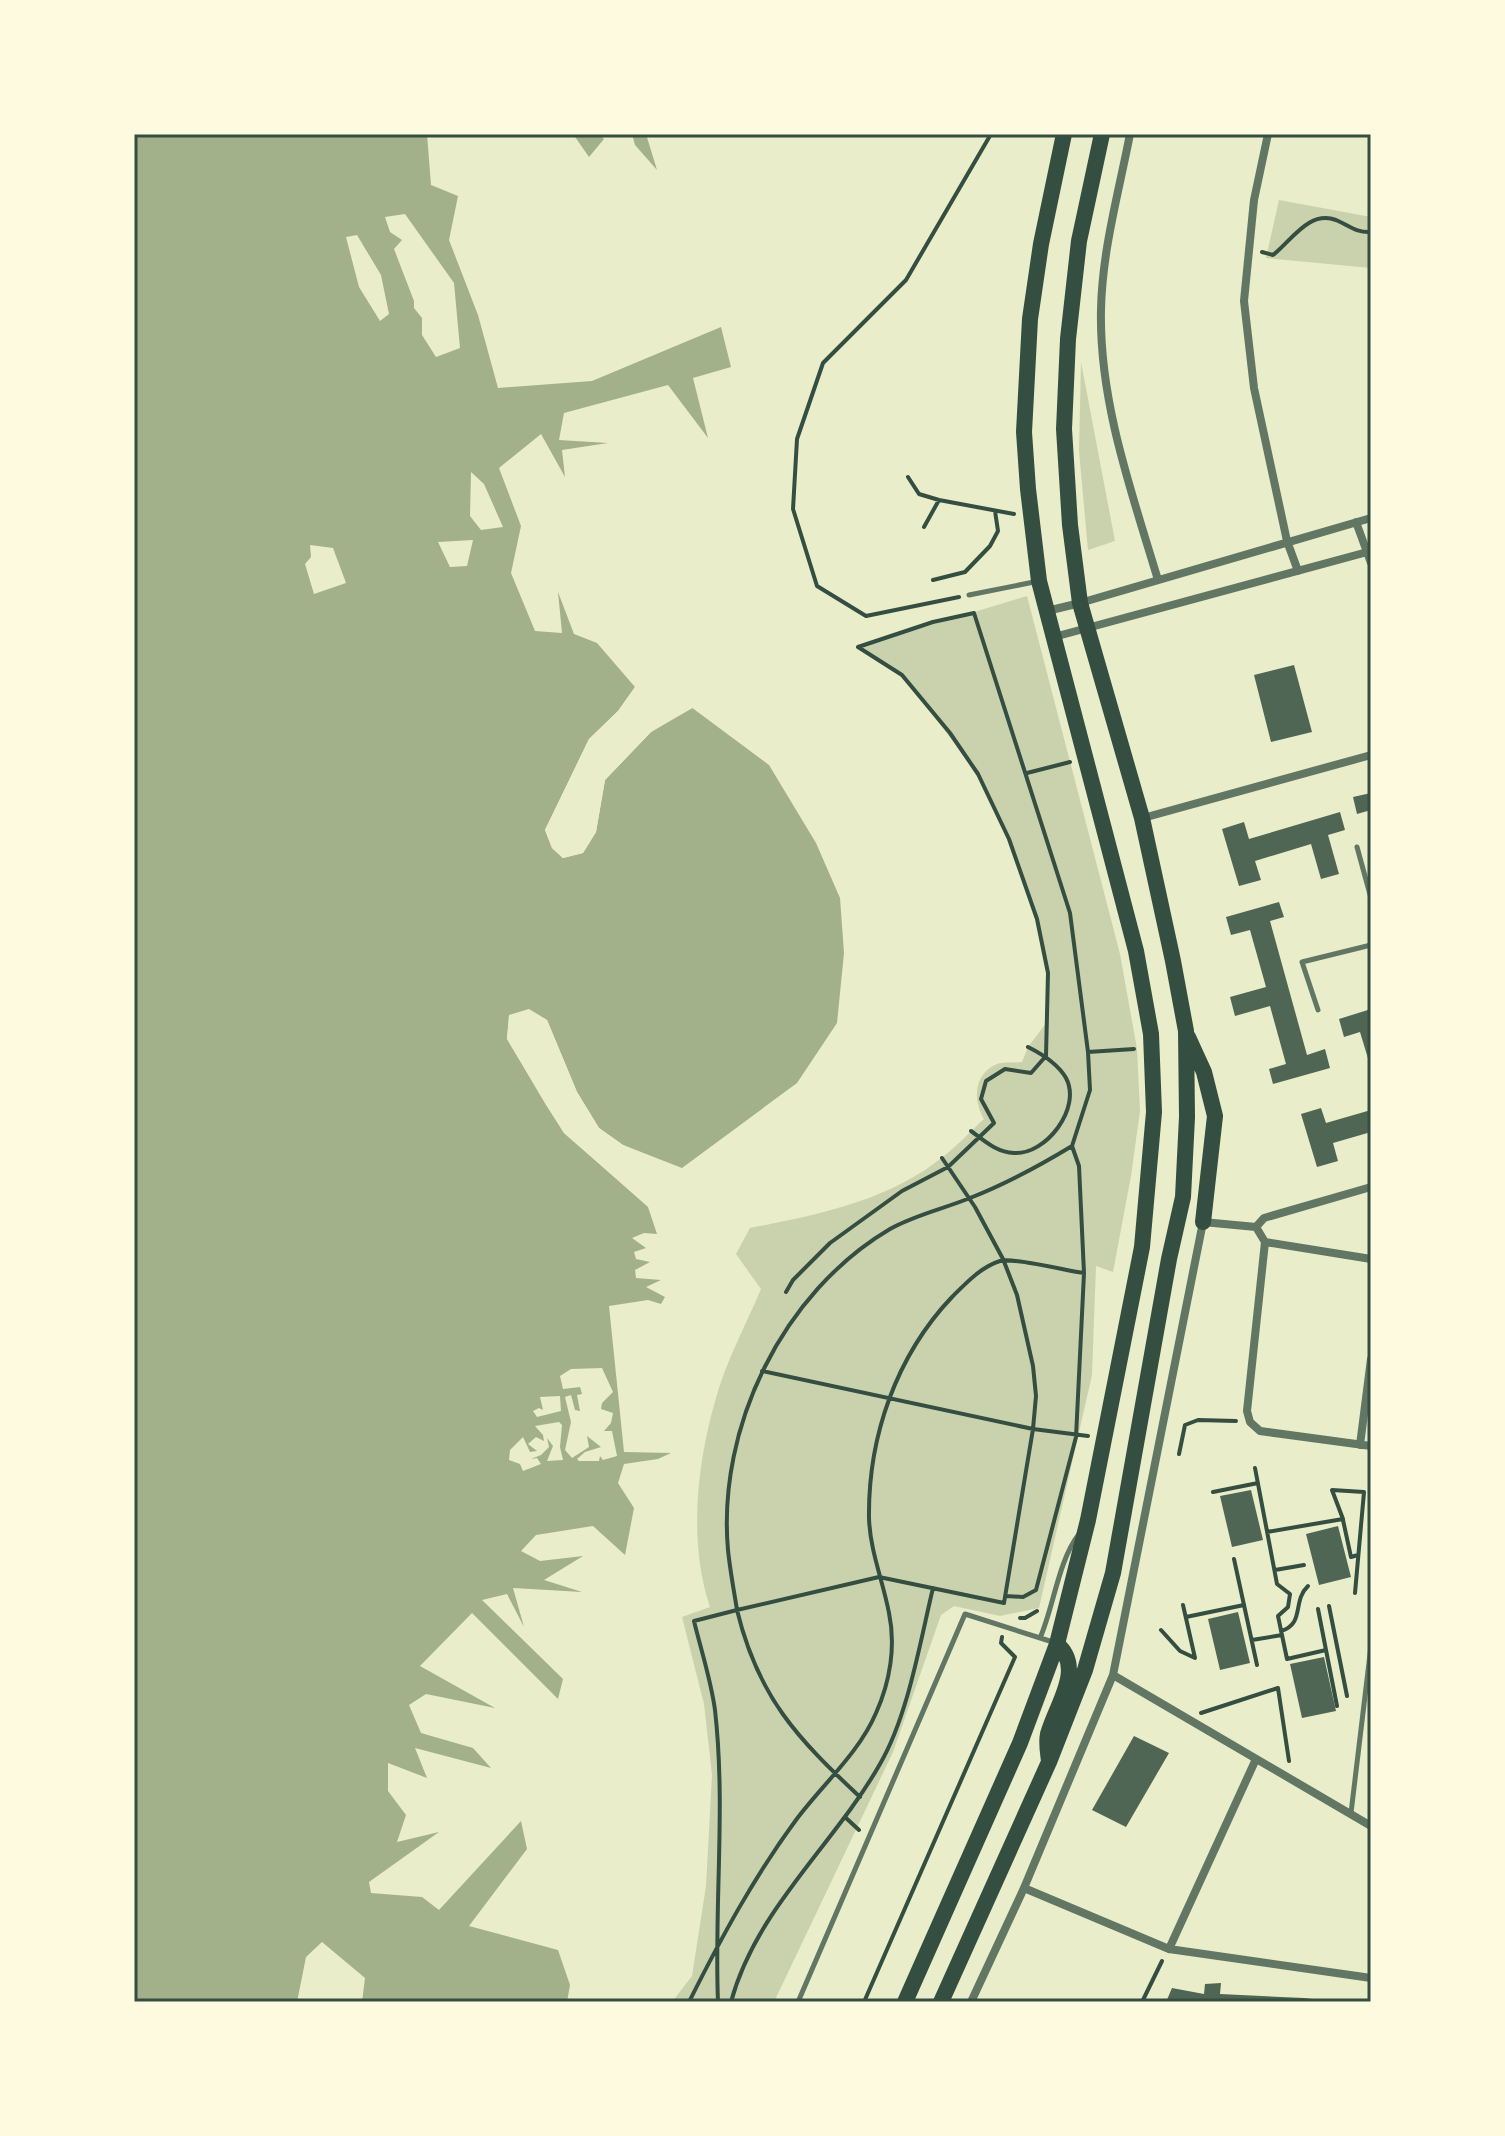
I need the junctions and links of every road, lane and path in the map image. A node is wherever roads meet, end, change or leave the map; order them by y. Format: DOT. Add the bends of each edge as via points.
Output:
graph roads {
  1 [pos="991,134"];
  2 [pos="1064,134"];
  3 [pos="1102,134"];
  4 [pos="1130,134"];
  5 [pos="1268,134"];
  6 [pos="1371,232"];
  7 [pos="1249,246"];
  8 [pos="908,477"];
  9 [pos="939,500"];
  10 [pos="1015,503"];
  11 [pos="995,510"];
  12 [pos="1371,518"];
  13 [pos="1356,522"];
  14 [pos="924,527"];
  15 [pos="1287,541"];
  16 [pos="1370,551"];
  17 [pos="1371,563"];
  18 [pos="1298,571"];
  19 [pos="933,580"];
  20 [pos="1158,580"];
  21 [pos="1039,581"];
  22 [pos="969,595"];
  23 [pos="1080,603"];
  24 [pos="1047,611"];
  25 [pos="1088,628"];
  26 [pos="1054,637"];
  27 [pos="1066,749"];
  28 [pos="1371,755"];
  29 [pos="1070,762"];
  30 [pos="1027,773"];
  31 [pos="1072,773"];
  32 [pos="1142,818"];
  33 [pos="1357,847"];
  34 [pos="1371,898"];
  35 [pos="1371,945"];
  36 [pos="1318,1010"];
  37 [pos="1186,1031"];
  38 [pos="1134,1036"];
  39 [pos="1028,1047"];
  40 [pos="1088,1052"];
  41 [pos="1046,1056"];
  42 [pos="971,1131"];
  43 [pos="979,1137"];
  44 [pos="1072,1146"];
  45 [pos="942,1158"];
  46 [pos="948,1167"];
  47 [pos="1371,1187"];
  48 [pos="969,1199"];
  49 [pos="1203,1222"];
  50 [pos="1256,1227"];
  51 [pos="1265,1242"];
  52 [pos="1003,1259"];
  53 [pos="1371,1259"];
  54 [pos="1084,1273"];
  55 [pos="786,1292"];
  56 [pos="1371,1359"];
  57 [pos="762,1371"];
  58 [pos="889,1398"];
  59 [pos="1091,1422"];
  60 [pos="1250,1422"];
  61 [pos="1033,1429"];
  62 [pos="1076,1437"];
  63 [pos="1360,1445"];
  64 [pos="1371,1446"];
  65 [pos="1179,1454"];
  66 [pos="1255,1468"];
  67 [pos="1258,1483"];
  68 [pos="1213,1492"];
  69 [pos="1343,1519"];
  70 [pos="1088,1520"];
  71 [pos="1267,1532"];
  72 [pos="1358,1555"];
  73 [pos="1234,1559"];
  74 [pos="1304,1565"];
  75 [pos="1275,1570"];
  76 [pos="879,1577"];
  77 [pos="1308,1586"];
  78 [pos="933,1588"];
  79 [pos="1355,1593"];
  80 [pos="1006,1596"];
  81 [pos="1042,1605"];
  82 [pos="1183,1605"];
  83 [pos="1244,1605"];
  84 [pos="1329,1606"];
  85 [pos="1318,1609"];
  86 [pos="737,1610"];
  87 [pos="1186,1617"];
  88 [pos="1004,1627"];
  89 [pos="1161,1630"];
  90 [pos="1282,1633"];
  91 [pos="1040,1638"];
  92 [pos="1252,1640"];
  93 [pos="1057,1644"];
  94 [pos="1371,1646"];
  95 [pos="1326,1650"];
  96 [pos="1257,1665"];
  97 [pos="1113,1675"];
  98 [pos="1345,1682"];
  99 [pos="1333,1683"];
  100 [pos="1347,1696"];
  101 [pos="1337,1706"];
  102 [pos="1185,1717"];
  103 [pos="1256,1759"];
  104 [pos="1049,1762"];
  105 [pos="834,1773"];
  106 [pos="1291,1780"];
  107 [pos="860,1797"];
  108 [pos="1351,1814"];
  109 [pos="1371,1826"];
  110 [pos="1024,1888"];
  111 [pos="716,1948"];
  112 [pos="1169,1949"];
  113 [pos="1371,1978"];
  114 [pos="689,2002"];
  115 [pos="718,2002"];
  116 [pos="731,2002"];
  117 [pos="798,2002"];
  118 [pos="864,2002"];
  119 [pos="905,2002"];
  120 [pos="941,2002"];
  121 [pos="971,2002"];
  122 [pos="1142,2002"];
  1 -- 22 [label="path" via="906,280 823,363 797,439 793,509 817,586 866,616"];
  2 -- 21 [label="highway" via="1041,244 1025,375 1024,432"];
  3 -- 23 [label="highway" via="1079,241 1065,376 1069,511"];
  4 -- 20 [label="street" via="1102,282 1102,341 1114,422"];
  5 -- 7 [label="street"];
  6 -- 7 [label="path" via="1320,218 1305,224 1273,255"];
  7 -- 15 [label="street" via="1247,347"];
  8 -- 9 [label="path" via="919,494"];
  9 -- 11 [label="path"];
  9 -- 14 [label="path"];
  10 -- 11 [label="path" via="1016,514"];
  11 -- 19 [label="path" via="998,531 990,546 965,572"];
  12 -- 13 [label="street"];
  13 -- 15 [label="street"];
  13 -- 16 [label="street"];
  15 -- 18 [label="street"];
  15 -- 20 [label="street"];
  16 -- 17 [label="street"];
  16 -- 18 [label="street"];
  18 -- 25 [label="street"];
  20 -- 23 [label="street"];
  21 -- 22 [label="lane"];
  21 -- 24 [label="highway"];
  23 -- 24 [label="street"];
  23 -- 25 [label="highway"];
  24 -- 26 [label="highway"];
  25 -- 26 [label="street"];
  25 -- 32 [label="highway"];
  26 -- 70 [label="highway" via="1136,951 1151,1034 1153,1097 1142,1247"];
  27 -- 29 [label="path"];
  28 -- 32 [label="street"];
  29 -- 30 [label="path"];
  29 -- 31 [label="path"];
  30 -- 40 [label="path" via="1070,913"];
  30 -- 41 [label="path" via="974,613 858,647 902,675 950,733 978,774 1009,839 1037,919 1048,973"];
  32 -- 37 [label="highway"];
  33 -- 34 [label="lane"];
  35 -- 36 [label="lane" via="1302,962"];
  37 -- 49 [label="highway" via="1215,1116"];
  37 -- 104 [label="highway" via="1183,1197 1113,1573 1074,1705"];
  38 -- 40 [label="path" via="1137,1049"];
  39 -- 41 [label="path"];
  40 -- 44 [label="path" via="1090,1090"];
  41 -- 43 [label="path" via="1031,1073 1005,1069 986,1081 981,1099 994,1123"];
  41 -- 43 [label="path" via="1066,1079 1070,1101 1059,1126 1041,1146 1016,1154 992,1148"];
  42 -- 43 [label="path"];
  43 -- 46 [label="path"];
  44 -- 48 [label="path"];
  44 -- 54 [label="path" via="1079,1166"];
  45 -- 46 [label="path"];
  46 -- 48 [label="path"];
  46 -- 55 [label="path" via="902,1191 830,1243"];
  47 -- 50 [label="street" via="1264,1218"];
  48 -- 52 [label="path"];
  48 -- 57 [label="path" via="915,1217 863,1249 801,1308"];
  49 -- 50 [label="street"];
  49 -- 97 [label="street"];
  50 -- 51 [label="street"];
  51 -- 53 [label="street"];
  51 -- 60 [label="street"];
  52 -- 54 [label="path"];
  52 -- 58 [label="path" via="984,1269 941,1309 903,1364"];
  52 -- 61 [label="path" via="1033,1366"];
  54 -- 62 [label="path"];
  56 -- 63 [label="street"];
  57 -- 58 [label="path"];
  57 -- 86 [label="path" via="739,1434 729,1495 728,1548"];
  58 -- 61 [label="path"];
  58 -- 76 [label="path" via="870,1487 869,1522"];
  59 -- 62 [label="path" via="1088,1436"];
  60 -- 63 [label="street" via="1260,1431"];
  60 -- 65 [label="path" via="1198,1420 1185,1425"];
  61 -- 62 [label="path"];
  61 -- 80 [label="path"];
  62 -- 80 [label="path" via="1036,1590 1023,1597"];
  63 -- 64 [label="street"];
  66 -- 67 [label="path"];
  67 -- 68 [label="path"];
  67 -- 71 [label="path"];
  69 -- 71 [label="path"];
  69 -- 72 [label="path" via="1351,1557"];
  69 -- 72 [label="path" via="1332,1490 1364,1492"];
  70 -- 91 [label="lane" via="1069,1547"];
  70 -- 93 [label="highway"];
  71 -- 75 [label="path"];
  72 -- 79 [label="path"];
  73 -- 83 [label="path"];
  74 -- 75 [label="path"];
  75 -- 90 [label="path" via="1277,1584 1290,1594 1288,1607 1278,1616"];
  76 -- 78 [label="path"];
  76 -- 86 [label="path"];
  76 -- 105 [label="path" via="892,1632 884,1692 876,1716"];
  77 -- 90 [label="path" via="1299,1598 1297,1620"];
  78 -- 80 [label="path" via="1004,1603"];
  78 -- 107 [label="path" via="907,1696 882,1761"];
  81 -- 88 [label="path" via="1025,1618 1007,1618"];
  82 -- 87 [label="path"];
  83 -- 87 [label="path"];
  83 -- 92 [label="path"];
  84 -- 98 [label="path"];
  85 -- 95 [label="path"];
  86 -- 105 [label="path" via="753,1664 777,1705"];
  86 -- 111 [label="path" via="694,1621 714,1707 720,1778"];
  87 -- 89 [label="path" via="1195,1658 1180,1651"];
  88 -- 91 [label="lane"];
  88 -- 117 [label="lane" via="965,1614"];
  88 -- 118 [label="path" via="1001,1643 1015,1657"];
  90 -- 92 [label="path"];
  90 -- 95 [label="path" via="1287,1659"];
  91 -- 93 [label="lane"];
  92 -- 96 [label="path"];
  93 -- 104 [label="highway" via="1071,1666 1047,1738"];
  93 -- 119 [label="highway" via="1020,1743"];
  94 -- 108 [label="lane"];
  95 -- 99 [label="path"];
  97 -- 102 [label="street"];
  97 -- 110 [label="street"];
  98 -- 99 [label="path"];
  98 -- 100 [label="path"];
  99 -- 101 [label="path"];
  102 -- 103 [label="street"];
  102 -- 106 [label="path" via="1278,1688"];
  103 -- 106 [label="street"];
  103 -- 112 [label="street"];
  104 -- 120 [label="highway"];
  105 -- 107 [label="path"];
  105 -- 111 [label="path" via="753,1882"];
  106 -- 108 [label="street"];
  107 -- 116 [label="path" via="783,1896"];
  108 -- 109 [label="street"];
  110 -- 112 [label="street"];
  110 -- 121 [label="street"];
  111 -- 114 [label="path"];
  111 -- 115 [label="path"];
  112 -- 113 [label="street"];
  112 -- 122 [label="path"];
}
